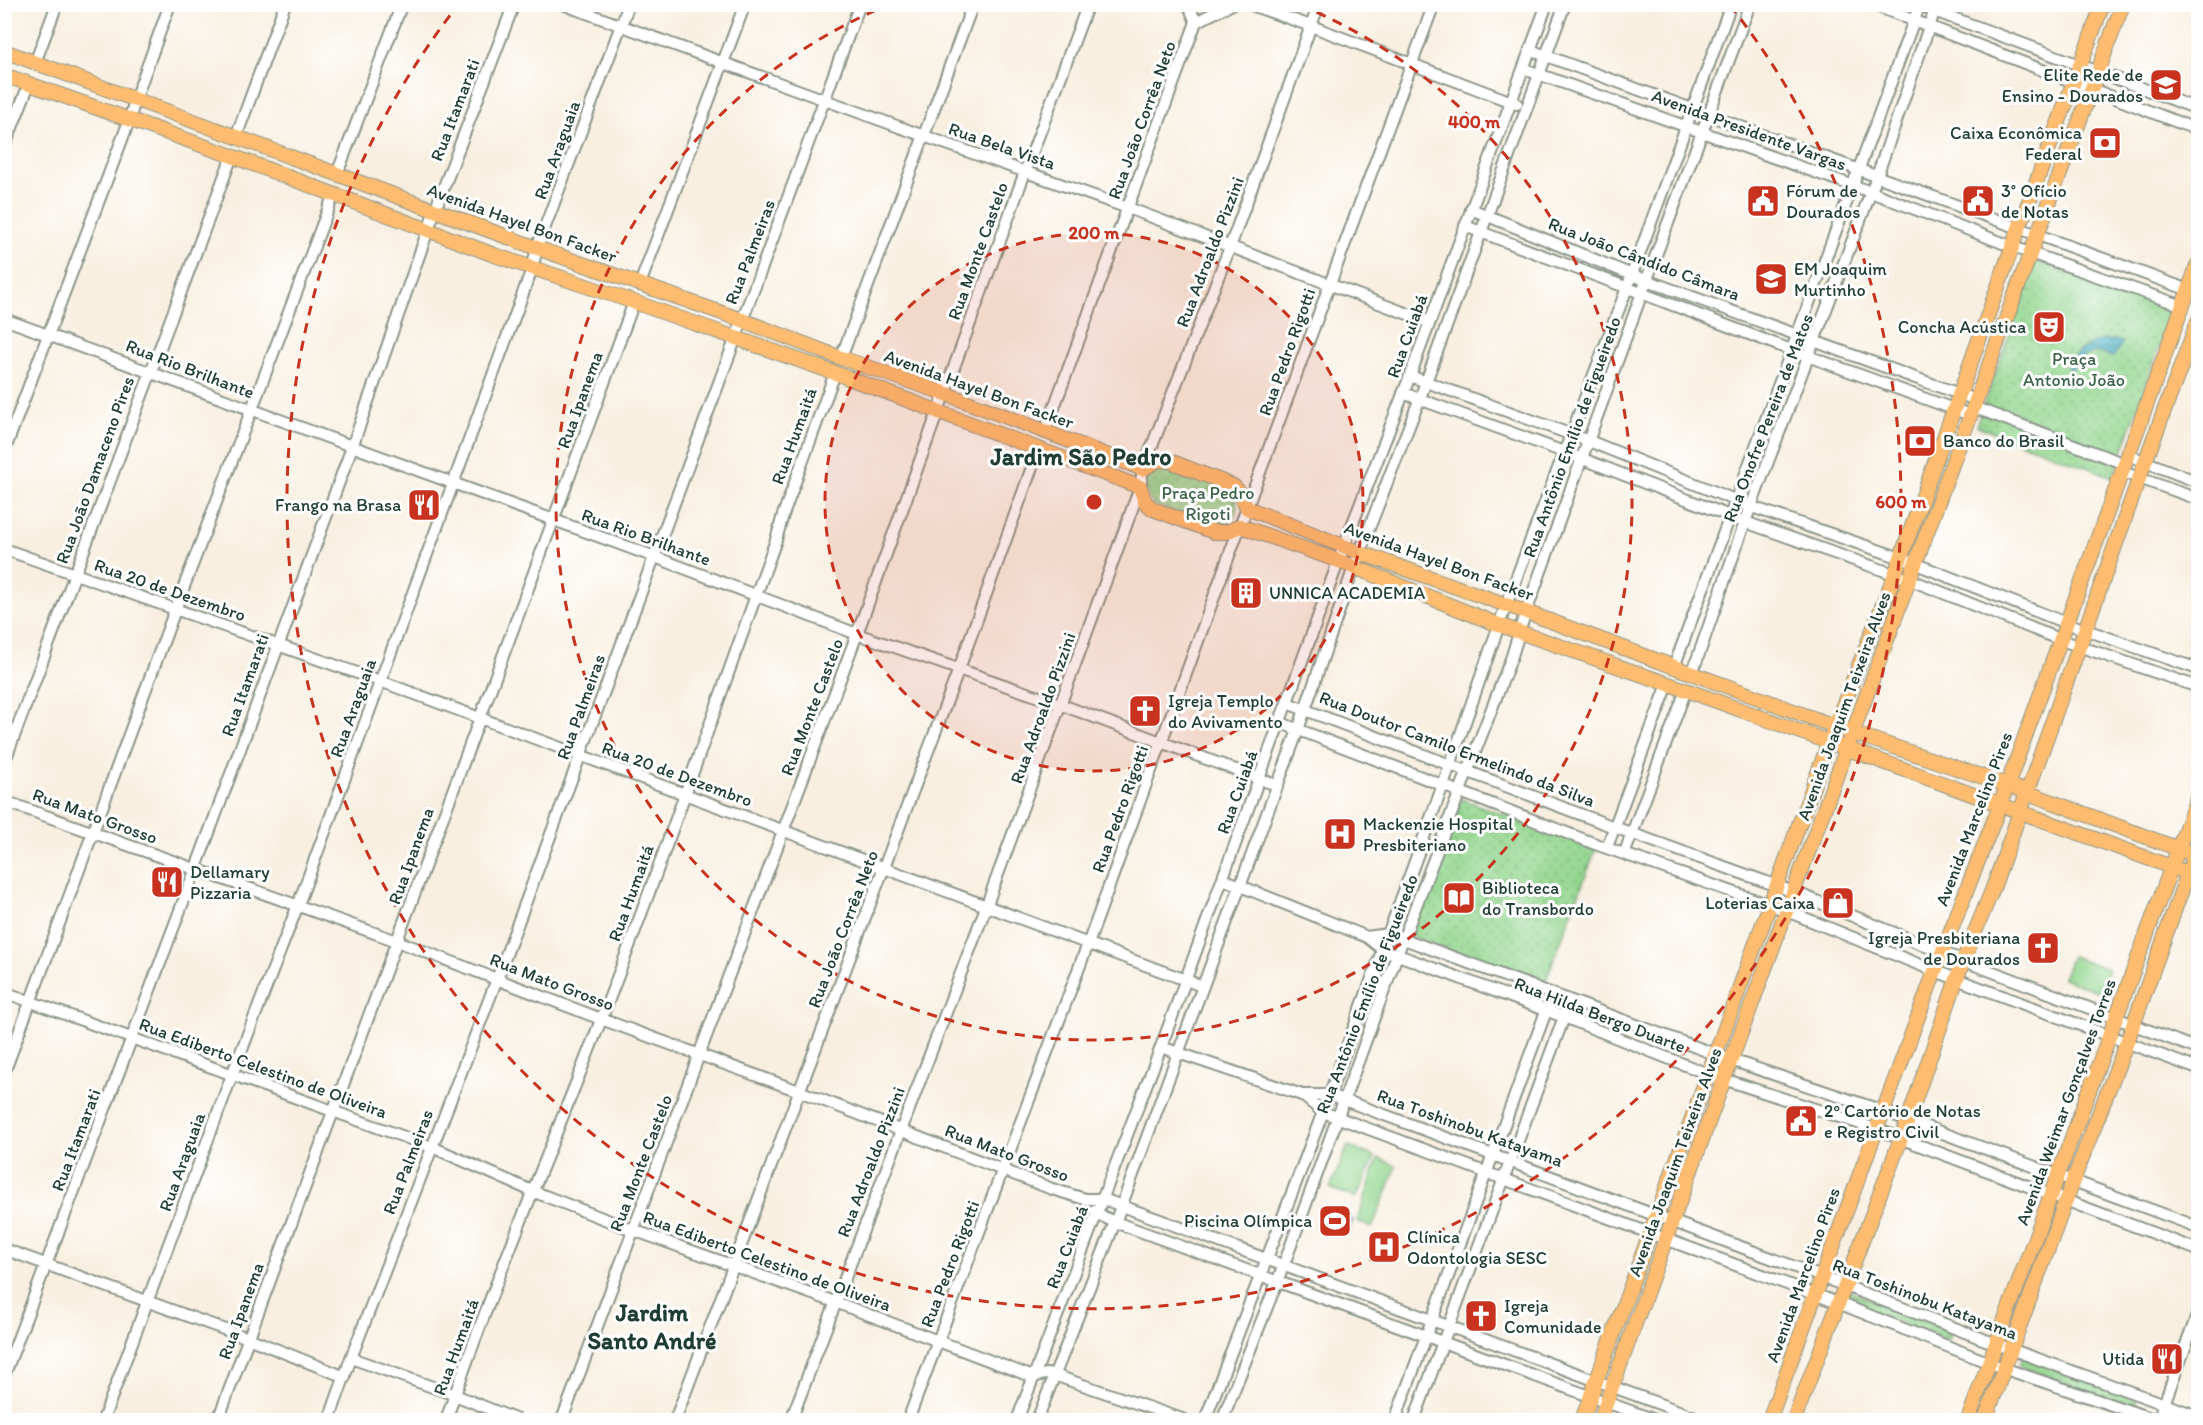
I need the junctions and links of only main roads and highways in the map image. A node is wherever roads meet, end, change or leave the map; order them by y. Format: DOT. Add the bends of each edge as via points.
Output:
graph roads {
  1 [pos="2103,4"];
  2 [pos="2123,4"];
  3 [pos="4,51"];
  4 [pos="4,75"];
  5 [pos="2199,264"];
  6 [pos="2194,292"];
  7 [pos="2183,306"];
  8 [pos="2199,312"];
  9 [pos="2199,321"];
  10 [pos="1835,726"];
  11 [pos="1853,733"];
  12 [pos="1830,742"];
  13 [pos="1847,750"];
  14 [pos="2007,785"];
  15 [pos="2027,794"];
  16 [pos="2199,795"];
  17 [pos="2000,805"];
  18 [pos="2021,812"];
  19 [pos="2179,849"];
  20 [pos="2197,852"];
  21 [pos="2172,868"];
  22 [pos="2193,875"];
  23 [pos="1582,1420"];
  24 [pos="1600,1420"];
  25 [pos="1769,1420"];
  26 [pos="1794,1420"];
  27 [pos="1968,1420"];
  28 [pos="1985,1420"];
  1 -- 10 [label="main road, Avenida Joaquim Teixeira Alves" via="1901,558"];
  2 -- 11 [label="main road, Avenida Joaquim Teixeira Alves"];
  3 -- 10 [label="main road, Avenida Hayel Bon Facker" via="1143,469 1159,460 1170,461 1233,486 1247,508"];
  4 -- 12 [label="main road, Avenida Hayel Bon Facker" via="532,269 1039,448 1140,487 1145,502 1153,509 1214,532 1240,526 1499,625"];
  5 -- 6 [label="main road, Avenida Marcelino Pires"];
  6 -- 7 [label="main road, Avenida Marcelino Pires"];
  7 -- 8 [label="main road, Avenida Presidente Vargas"];
  7 -- 14 [label="main road, Avenida Marcelino Pires"];
  9 -- 15 [label="main road"];
  10 -- 11 [label="main road, Avenida Hayel Bon Facker"];
  10 -- 12 [label="main road, Avenida Joaquim Teixeira Alves"];
  11 -- 13 [label="main road, Avenida Joaquim Teixeira Alves"];
  11 -- 14 [label="main road, Avenida Hayel Bon Facker"];
  12 -- 13 [label="main road, Avenida Hayel Bon Facker"];
  12 -- 23 [label="main road, Avenida Joaquim Teixeira Alves"];
  13 -- 17 [label="main road, Avenida Hayel Bon Facker"];
  13 -- 24 [label="main road, Avenida Joaquim Teixeira Alves"];
  14 -- 15 [label="main road, Avenida Hayel Bon Facker"];
  14 -- 17 [label="main road, Avenida Marcelino Pires"];
  15 -- 18 [label="main road"];
  15 -- 19 [label="main road, Avenida Hayel Bon Facker"];
  16 -- 19 [label="main road, Avenida Weimar Gonçalves Torres"];
  17 -- 18 [label="main road, Avenida Hayel Bon Facker"];
  17 -- 25 [label="main road, Avenida Marcelino Pires"];
  18 -- 21 [label="main road, Avenida Hayel Bon Facker"];
  18 -- 26 [label="main road"];
  19 -- 20 [label="main road, Avenida Hayel Bon Facker"];
  19 -- 21 [label="main road, Avenida Weimar Gonçalves Torres"];
  20 -- 22 [label="main road, Avenida Weimar Gonçalves Torres"];
  21 -- 22 [label="main road, Avenida Hayel Bon Facker"];
  21 -- 27 [label="main road, Avenida Weimar Gonçalves Torres"];
  22 -- 28 [label="main road, Avenida Weimar Gonçalves Torres" via="2073,1181"];
}
